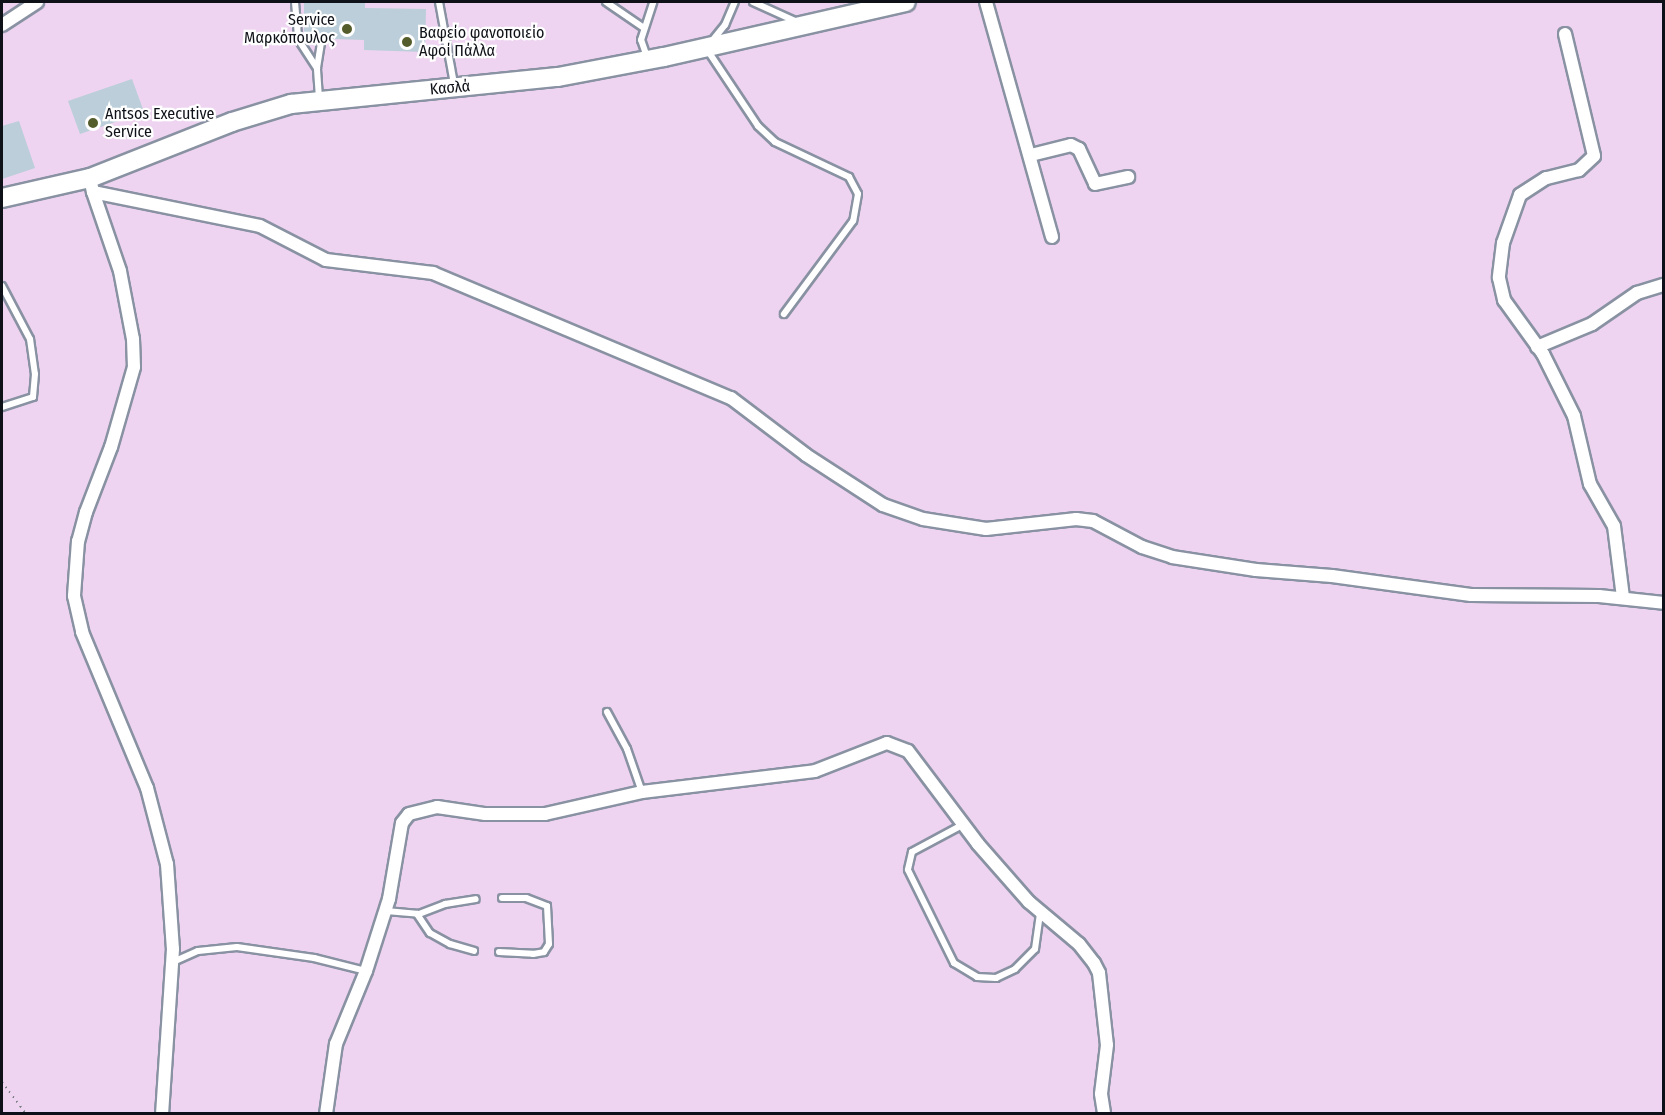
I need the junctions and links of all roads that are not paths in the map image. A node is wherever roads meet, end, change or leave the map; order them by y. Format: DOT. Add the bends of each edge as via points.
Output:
graph roads {
  1 [pos="37,2"];
  2 [pos="295,2"];
  3 [pos="439,2"];
  4 [pos="606,2"];
  5 [pos="654,2"];
  6 [pos="735,2"];
  7 [pos="753,2"];
  8 [pos="906,2"];
  9 [pos="986,2"];
  10 [pos="853,8"];
  11 [pos="2,25"];
  12 [pos="803,25"];
  13 [pos="644,28"];
  14 [pos="1565,34"];
  15 [pos="321,44"];
  16 [pos="706,48"];
  17 [pos="648,61"];
  18 [pos="317,68"];
  19 [pos="454,88"];
  20 [pos="319,98"];
  21 [pos="1031,155"];
  22 [pos="1128,177"];
  23 [pos="92,185"];
  24 [pos="2,198"];
  25 [pos="1052,237"];
  26 [pos="1664,285"];
  27 [pos="2,286"];
  28 [pos="784,314"];
  29 [pos="1537,347"];
  30 [pos="2,407"];
  31 [pos="1623,597"];
  32 [pos="1664,603"];
  33 [pos="607,712"];
  34 [pos="642,792"];
  35 [pos="964,824"];
  36 [pos="502,898"];
  37 [pos="476,899"];
  38 [pos="385,911"];
  39 [pos="1040,911"];
  40 [pos="417,914"];
  41 [pos="474,951"];
  42 [pos="499,952"];
  43 [pos="172,962"];
  44 [pos="366,971"];
  45 [pos="162,1113"];
  46 [pos="326,1113"];
  47 [pos="1104,1113"];
  1 -- 11 [label="street"];
  2 -- 18 [label="lane" via="298,39"];
  3 -- 19 [label="lane" via="454,66"];
  4 -- 13 [label="lane"];
  5 -- 13 [label="lane"];
  6 -- 16 [label="lane" via="725,25"];
  7 -- 12 [label="lane"];
  8 -- 10 [label="street, Κασλά"];
  9 -- 21 [label="street"];
  10 -- 12 [label="street, Κασλά"];
  12 -- 16 [label="street, Κασλά"];
  13 -- 17 [label="lane" via="642,40"];
  14 -- 29 [label="street" via="1594,156 1579,170 1546,178 1520,195 1498,263 1504,300"];
  15 -- 18 [label="lane"];
  16 -- 17 [label="street, Κασλά"];
  16 -- 28 [label="lane" via="775,142 849,177 858,194 853,221"];
  17 -- 19 [label="street, Κασλά" via="558,77"];
  18 -- 20 [label="lane"];
  19 -- 20 [label="street, Κασλά"];
  20 -- 23 [label="street, Κασλά" via="232,122"];
  21 -- 22 [label="street" via="1071,145 1079,148 1095,184"];
  21 -- 25 [label="street"];
  23 -- 24 [label="street, Κασλά"];
  23 -- 31 [label="street" via="260,226 326,260 433,273 731,398 806,455 883,505 923,519 986,529 1076,519 1093,521 1142,547 1172,557 1245,569 1332,576 1470,595"];
  23 -- 43 [label="street" via="120,271 133,339 134,367 78,541 74,596 82,632 160,829 171,893"];
  26 -- 29 [label="street" via="1637,292 1592,324"];
  27 -- 30 [label="lane" via="26,330 35,374 33,397"];
  29 -- 31 [label="street" via="1563,389 1574,416 1590,484 1614,526"];
  31 -- 32 [label="street"];
  33 -- 34 [label="lane" via="627,749"];
  34 -- 35 [label="street" via="815,771 887,743 908,751"];
  34 -- 38 [label="street" via="519,816 437,807 417,809 402,823"];
  35 -- 39 [label="street"];
  35 -- 39 [label="lane" via="912,852 908,870 954,963 977,977 996,978 1015,969 1035,949"];
  36 -- 42 [label="lane" via="526,898 547,906 549,944 544,952 533,954"];
  37 -- 40 [label="lane" via="452,902"];
  38 -- 40 [label="lane"];
  38 -- 44 [label="street"];
  39 -- 47 [label="street" via="1083,949 1099,973 1107,1045 1101,1094"];
  40 -- 41 [label="lane" via="430,933"];
  43 -- 44 [label="lane" via="198,951 237,947 314,958"];
  43 -- 45 [label="street"];
  44 -- 46 [label="street" via="336,1044"];
}
